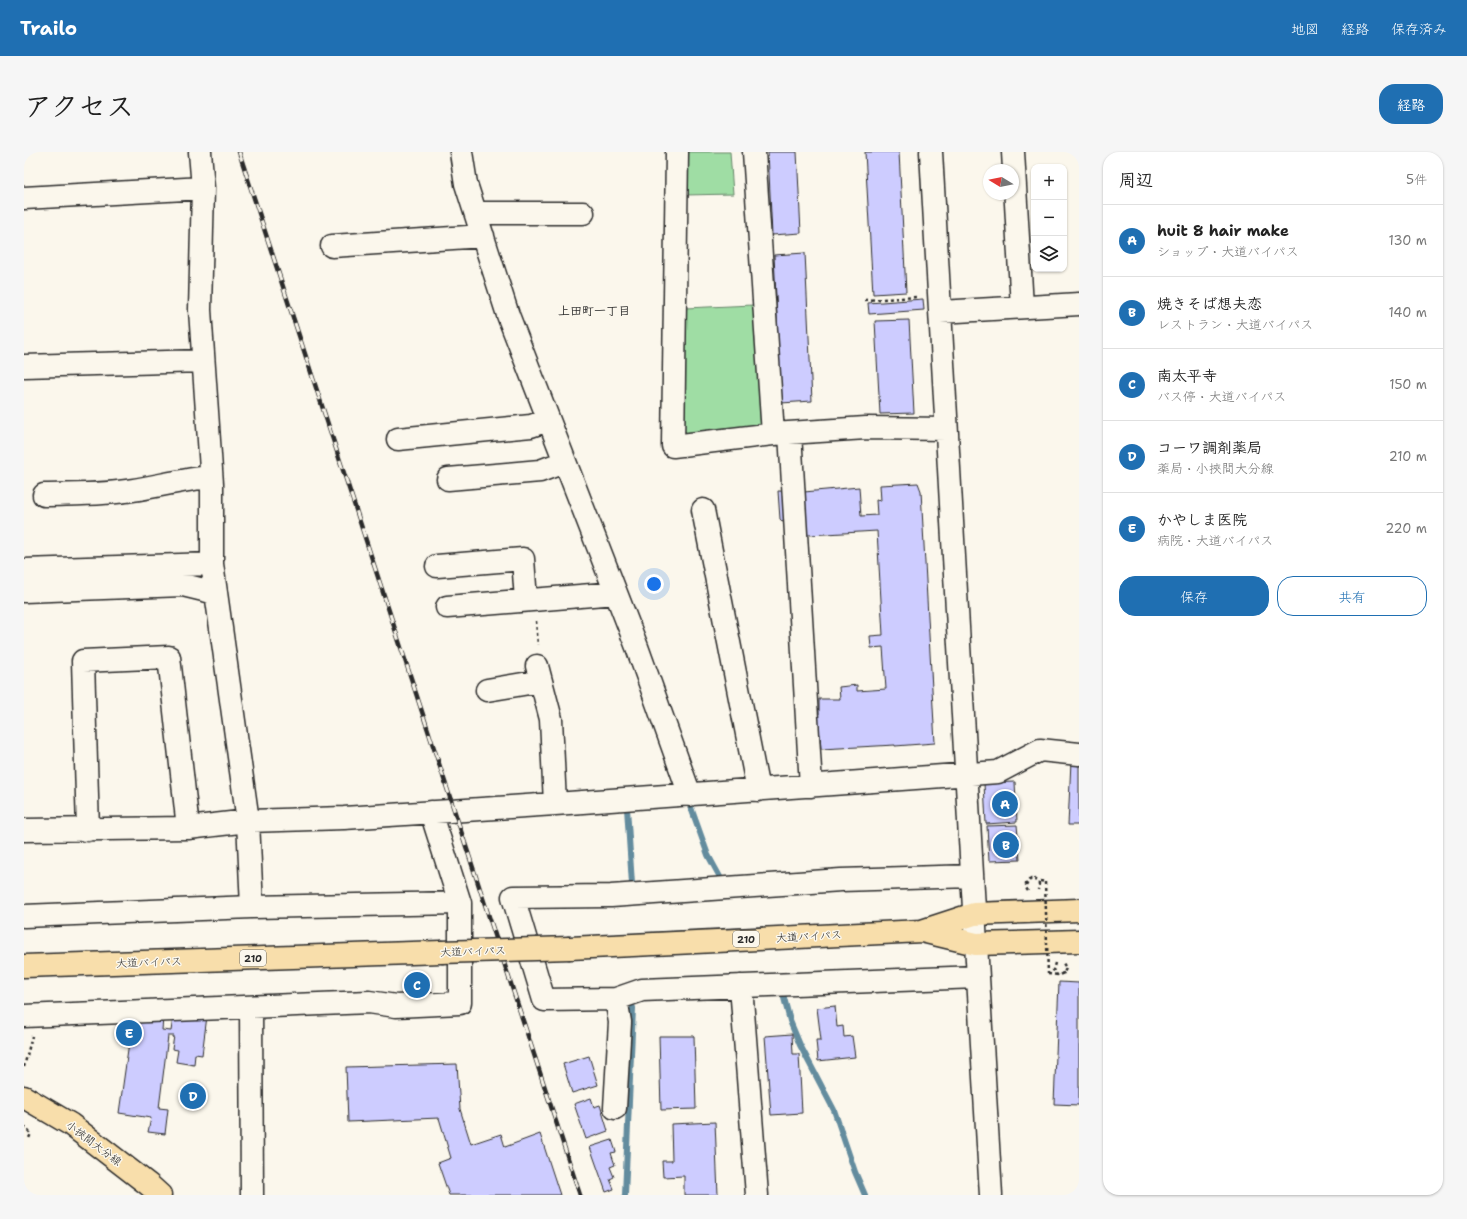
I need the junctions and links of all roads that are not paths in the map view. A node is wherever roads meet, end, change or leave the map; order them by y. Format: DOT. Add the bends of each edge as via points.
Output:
graph roads {
  1 [pos="200,152"];
  2 [pos="461,152"];
  3 [pos="677,152"];
  4 [pos="754,152"];
  5 [pos="930,152"];
  6 [pos="1014,152"];
  7 [pos="203,188"];
  8 [pos="24,198"];
  9 [pos="583,212"];
  10 [pos="476,213"];
  11 [pos="483,236"];
  12 [pos="332,246"];
  13 [pos="932,304"];
  14 [pos="1079,304"];
  15 [pos="1022,307"];
  16 [pos="203,361"];
  17 [pos="24,366"];
  18 [pos="548,420"];
  19 [pos="946,429"];
  20 [pos="781,433"];
  21 [pos="398,439"];
  22 [pos="564,462"];
  23 [pos="211,477"];
  24 [pos="448,479"];
  25 [pos="44,496"];
  26 [pos="703,510"];
  27 [pos="212,564"];
  28 [pos="437,566"];
  29 [pos="24,570"];
  30 [pos="24,591"];
  31 [pos="216,593"];
  32 [pos="616,593"];
  33 [pos="530,600"];
  34 [pos="447,607"];
  35 [pos="487,690"];
  36 [pos="1079,754"];
  37 [pos="966,774"];
  38 [pos="811,786"];
  39 [pos="758,790"];
  40 [pos="690,795"];
  41 [pos="555,804"];
  42 [pos="431,812"];
  43 [pos="248,821"];
  44 [pos="188,828"];
  45 [pos="24,830"];
  46 [pos="88,830"];
  47 [pos="972,876"];
  48 [pos="460,903"];
  49 [pos="252,907"];
  50 [pos="1079,910"];
  51 [pos="974,914"];
  52 [pos="24,916"];
  53 [pos="922,931"];
  54 [pos="1079,940"];
  55 [pos="976,944"];
  56 [pos="24,966"];
  57 [pos="977,976"];
  58 [pos="741,986"];
  59 [pos="616,999"];
  60 [pos="251,1007"];
  61 [pos="28,1025"];
  62 [pos="24,1097"];
  63 [pos="615,1108"];
  64 [pos="160,1195"];
  65 [pos="252,1195"];
  66 [pos="757,1195"];
  67 [pos="991,1195"];
  1 -- 7 [label="street"];
  2 -- 10 [label="street" via="466,184"];
  3 -- 20 [label="street" via="673,446"];
  4 -- 20 [label="street"];
  5 -- 13 [label="street"];
  6 -- 15 [label="street"];
  7 -- 8 [label="street"];
  7 -- 16 [label="street" via="200,310"];
  9 -- 10 [label="street"];
  10 -- 11 [label="street"];
  11 -- 12 [label="street"];
  11 -- 18 [label="street" via="508,315"];
  13 -- 15 [label="street"];
  13 -- 19 [label="street"];
  14 -- 15 [label="street"];
  16 -- 17 [label="street"];
  16 -- 23 [label="street"];
  18 -- 21 [label="street" via="531,426"];
  18 -- 22 [label="street"];
  19 -- 20 [label="street" via="866,428"];
  19 -- 37 [label="street"];
  20 -- 38 [label="street"];
  22 -- 24 [label="street" via="540,471"];
  22 -- 32 [label="street"];
  23 -- 25 [label="street" via="115,492"];
  23 -- 27 [label="street"];
  26 -- 39 [label="street"];
  27 -- 29 [label="street"];
  27 -- 31 [label="street"];
  28 -- 33 [label="street" via="523,559"];
  30 -- 31 [label="street" via="183,585"];
  31 -- 43 [label="street"];
  32 -- 33 [label="street"];
  32 -- 40 [label="street" via="638,647"];
  33 -- 34 [label="street"];
  35 -- 41 [label="street" via="539,673 551,719"];
  36 -- 37 [label="street" via="1040,750 998,772"];
  37 -- 38 [label="street"];
  37 -- 47 [label="street"];
  38 -- 39 [label="street"];
  39 -- 40 [label="street"];
  40 -- 41 [label="street"];
  41 -- 42 [label="street"];
  42 -- 43 [label="street"];
  42 -- 48 [label="street"];
  43 -- 44 [label="street"];
  43 -- 49 [label="street"];
  44 -- 46 [label="street"];
  44 -- 46 [label="street" via="169,657 82,661"];
  45 -- 46 [label="street"];
  47 -- 51 [label="street"];
  47 -- 59 [label="street" via="833,880 611,896 514,897 544,1000"];
  48 -- 49 [label="street"];
  48 -- 60 [label="street" via="460,1003 396,1006 369,1002"];
  49 -- 52 [label="street"];
  50 -- 51 [label="main road, 大道バイパス / 210"];
  51 -- 53 [label="main road, 大道バイパス / 210"];
  51 -- 55 [label="street"];
  53 -- 55 [label="main road, 大道バイパス / 210"];
  53 -- 56 [label="main road, 大道バイパス / 210, bridge" via="570,948"];
  54 -- 55 [label="main road, 大道バイパス / 210"];
  55 -- 57 [label="street"];
  57 -- 58 [label="street"];
  57 -- 67 [label="street"];
  58 -- 59 [label="street" via="642,990"];
  58 -- 66 [label="street"];
  59 -- 63 [label="street" via="620,1022"];
  60 -- 61 [label="street"];
  60 -- 65 [label="street"];
  62 -- 64 [label="main road, 小挾間大分線" via="70,1124"];
}
